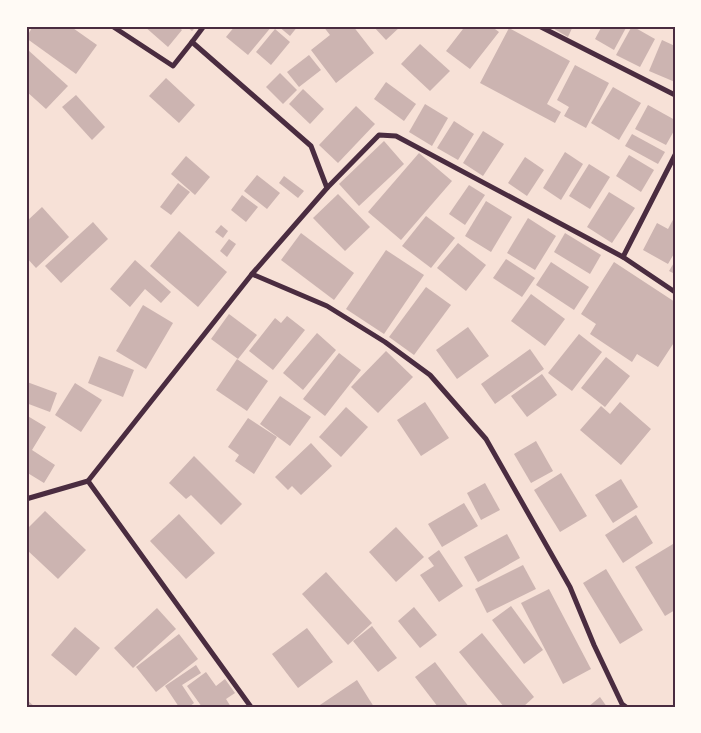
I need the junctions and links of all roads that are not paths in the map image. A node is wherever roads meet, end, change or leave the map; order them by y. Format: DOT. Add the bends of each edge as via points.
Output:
graph roads {
  1 [pos="112,26"];
  2 [pos="204,26"];
  3 [pos="540,26"];
  4 [pos="192,42"];
  5 [pos="675,95"];
  6 [pos="675,154"];
  7 [pos="327,188"];
  8 [pos="622,257"];
  9 [pos="252,274"];
  10 [pos="675,292"];
  11 [pos="88,481"];
  12 [pos="26,499"];
  13 [pos="251,707"];
  14 [pos="626,707"];
  1 -- 4 [label="street" via="173,66"];
  2 -- 4 [label="street"];
  3 -- 5 [label="street"];
  4 -- 7 [label="street" via="311,146"];
  6 -- 8 [label="street"];
  7 -- 8 [label="street" via="379,135 396,136"];
  7 -- 9 [label="street"];
  8 -- 10 [label="street"];
  9 -- 11 [label="street"];
  9 -- 14 [label="street" via="327,306 385,342 430,375 486,439 570,586 594,644"];
  11 -- 12 [label="street"];
  11 -- 13 [label="street"];
}
